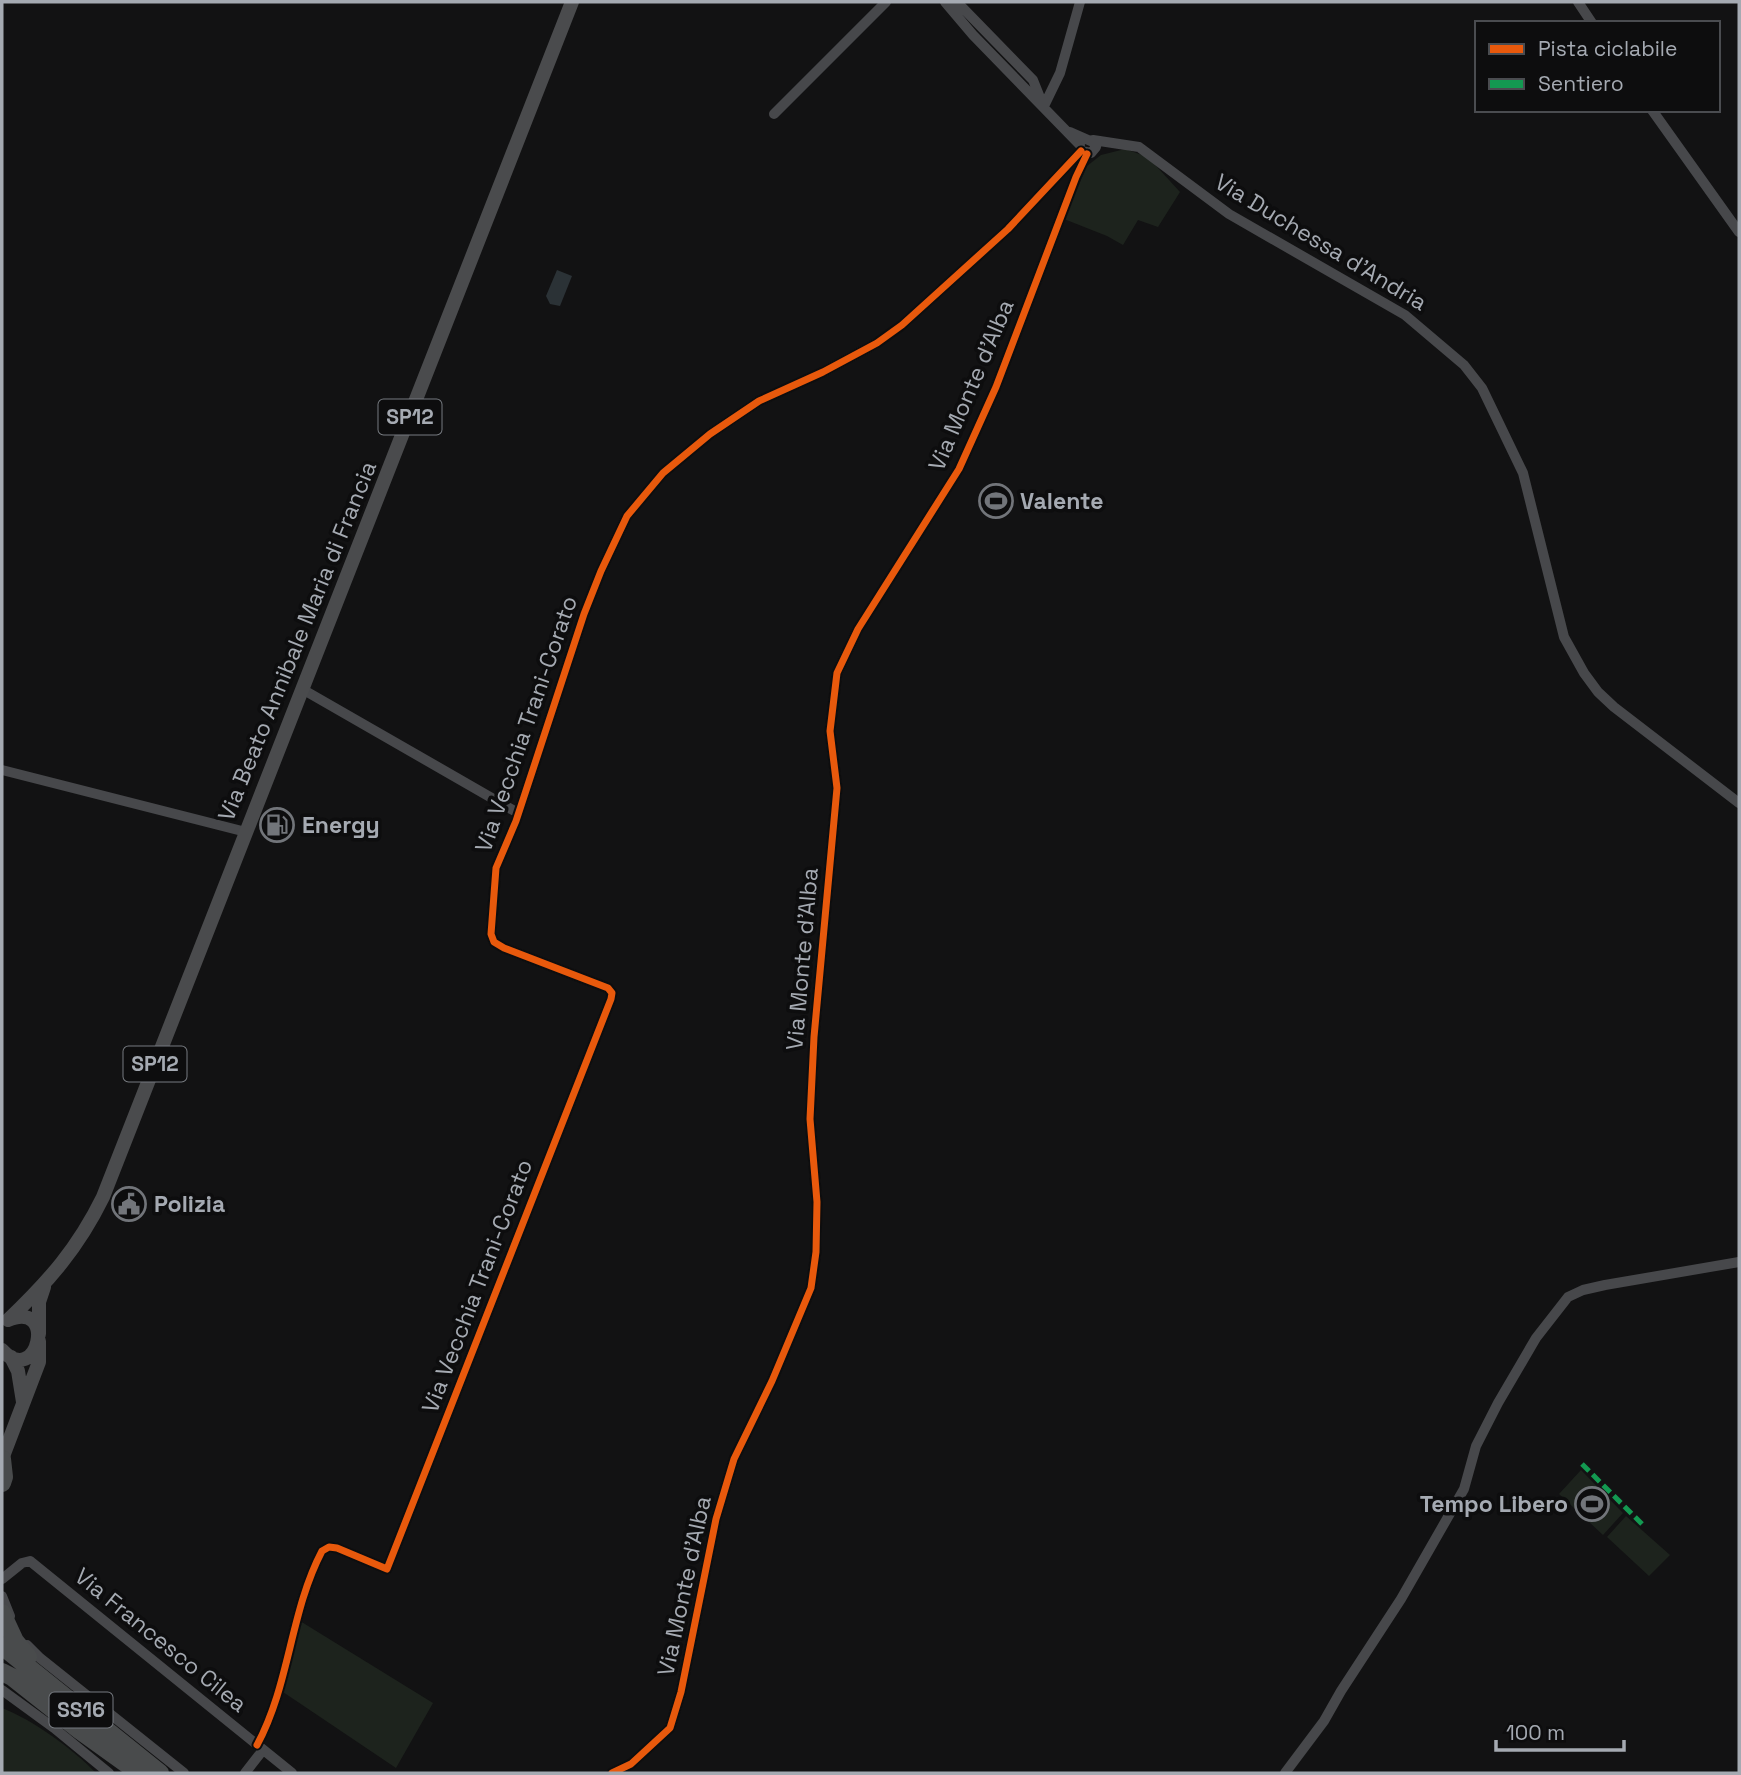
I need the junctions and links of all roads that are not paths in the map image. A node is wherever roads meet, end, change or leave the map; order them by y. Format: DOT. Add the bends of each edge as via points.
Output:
graph roads {
  1 [pos="572,2"];
  2 [pos="886,2"];
  3 [pos="945,2"];
  4 [pos="957,2"];
  5 [pos="1080,2"];
  6 [pos="1578,2"];
  7 [pos="1591,21"];
  8 [pos="1044,106"];
  9 [pos="1654,112"];
  10 [pos="774,114"];
  11 [pos="1087,146"];
  12 [pos="1058,174"];
  13 [pos="1076,177"];
  14 [pos="1739,232"];
  15 [pos="302,689"];
  16 [pos="2,770"];
  17 [pos="1739,803"];
  18 [pos="518,813"];
  19 [pos="246,832"];
  20 [pos="1739,1262"];
  21 [pos="44,1285"];
  22 [pos="3,1324"];
  23 [pos="39,1338"];
  24 [pos="5,1354"];
  25 [pos="23,1407"];
  26 [pos="2,1460"];
  27 [pos="2,1483"];
  28 [pos="2,1578"];
  29 [pos="2,1596"];
  30 [pos="2,1613"];
  31 [pos="2,1646"];
  32 [pos="2,1656"];
  33 [pos="2,1672"];
  34 [pos="2,1690"];
  35 [pos="7,1697"];
  36 [pos="260,1748"];
  37 [pos="137,1755"];
  38 [pos="109,1773"];
  39 [pos="139,1773"];
  40 [pos="147,1773"];
  41 [pos="160,1773"];
  42 [pos="184,1773"];
  43 [pos="245,1773"];
  44 [pos="292,1773"];
  45 [pos="611,1773"];
  46 [pos="1285,1773"];
  1 -- 15 [label="main road, Via Beato Annibale Maria di Francia / SP12"];
  2 -- 10 [label="street"];
  3 -- 8 [label="street, Via Duchessa d'Andria"];
  4 -- 8 [label="street, Via Duchessa d'Andria" via="1033,80"];
  5 -- 8 [label="street"];
  6 -- 7 [label="street"];
  8 -- 11 [label="street, Via Duchessa d'Andria"];
  9 -- 14 [label="street"];
  11 -- 12 [label="street, Via Vecchia Trani-Corato"];
  11 -- 13 [label="street, Via Monte d'Alba"];
  11 -- 17 [label="street, Via Duchessa d'Andria" via="1124,143 1139,147 1229,214 1405,315 1464,365 1482,388 1523,473 1564,636 1584,673 1614,707"];
  12 -- 13 [label="street"];
  12 -- 18 [label="street, Via Vecchia Trani-Corato" via="1008,229 902,325 823,372 759,401 663,473 627,516 601,571"];
  13 -- 45 [label="street, Via Monte d'Alba" via="996,387 959,469 858,629 837,673 830,731 837,788 810,1119 817,1202 811,1288 734,1460 716,1518 670,1728 631,1764"];
  15 -- 18 [label="street"];
  15 -- 19 [label="main road, Via Beato Annibale Maria di Francia / SP12"];
  16 -- 19 [label="street"];
  18 -- 36 [label="street, Via Vecchia Trani-Corato" via="496,869 494,942 608,988 611,999 387,1569 337,1548 321,1551"];
  19 -- 21 [label="main road, Via Beato Annibale Maria di Francia / SP12" via="103,1197 89,1226"];
  20 -- 46 [label="street" via="1594,1288 1568,1297 1536,1338 1498,1403 1476,1446 1464,1489 1408,1587 1324,1721"];
  21 -- 22 [label="main road, Via Beato Annibale Maria di Francia / SP12"];
  21 -- 23 [label="main road, Via Beato Annibale Maria di Francia / SP12"];
  22 -- 23 [label="main road" via="14,1318 27,1319 37,1328"];
  23 -- 24 [label="main road" via="29,1356"];
  23 -- 25 [label="main road, Via Beato Annibale Maria di Francia" via="39,1362"];
  24 -- 25 [label="main road" via="20,1379"];
  25 -- 26 [label="main road, Via Beato Annibale Maria di Francia"];
  26 -- 27 [label="highway"];
  28 -- 36 [label="street, Via Francesco Cilea" via="30,1561"];
  29 -- 42 [label="street" via="21,1638 40,1658"];
  30 -- 37 [label="highway, SS16" via="26,1656 120,1731"];
  31 -- 37 [label="highway, SS16"];
  32 -- 40 [label="highway, SS16"];
  33 -- 39 [label="highway, SS16"];
  34 -- 35 [label="street"];
  35 -- 38 [label="street"];
  36 -- 43 [label="street"];
  36 -- 44 [label="street, Via Francesco Cilea"];
  37 -- 41 [label="highway, SS16"];
}
